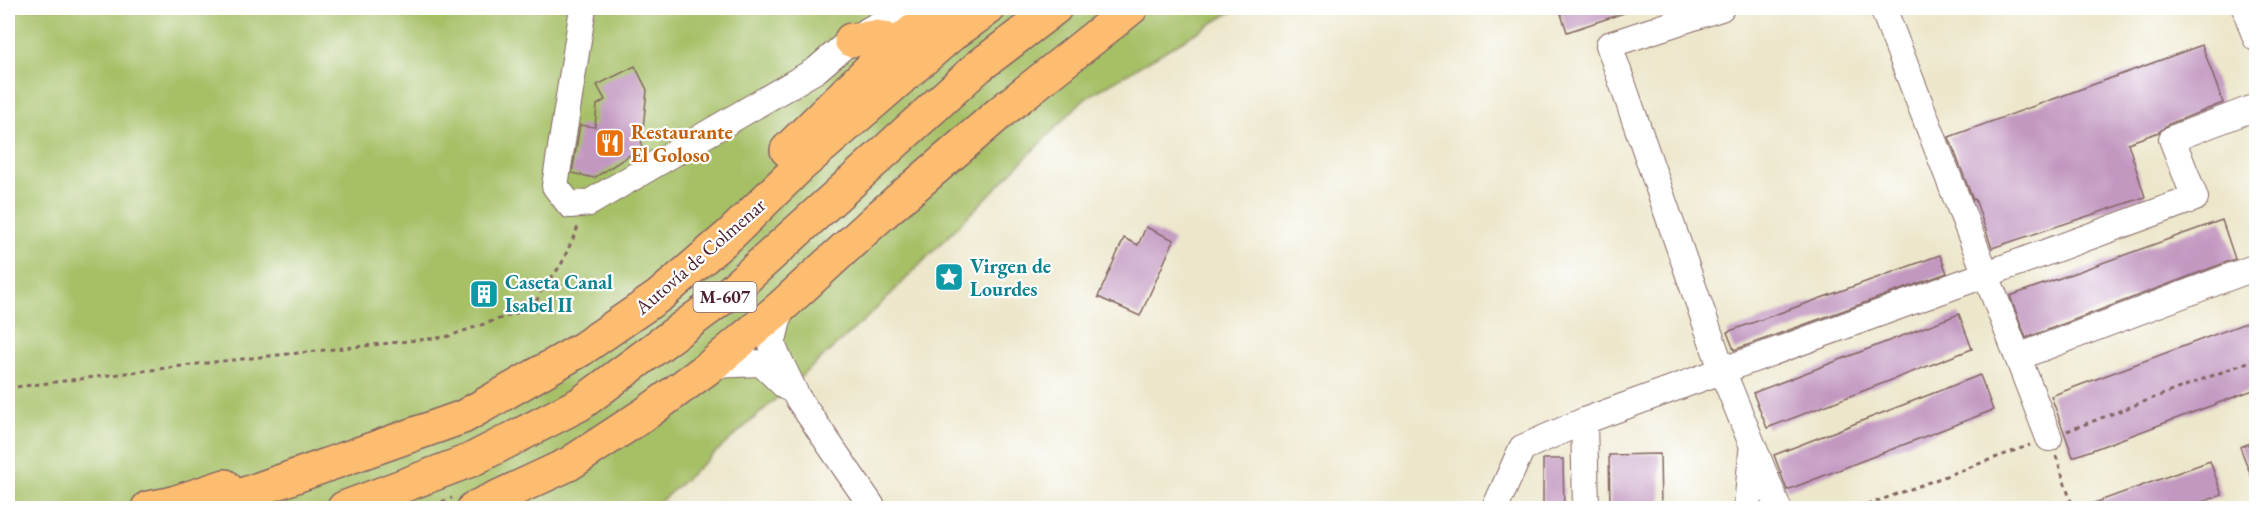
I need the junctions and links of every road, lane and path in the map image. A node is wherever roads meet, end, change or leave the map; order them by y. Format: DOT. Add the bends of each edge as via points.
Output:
graph roads {
  1 [pos="583,8"];
  2 [pos="908,8"];
  3 [pos="941,8"];
  4 [pos="989,8"];
  5 [pos="1054,8"];
  6 [pos="1131,8"];
  7 [pos="1721,8"];
  8 [pos="1883,8"];
  9 [pos="2245,8"];
  10 [pos="2256,38"];
  11 [pos="851,40"];
  12 [pos="884,55"];
  13 [pos="2256,107"];
  14 [pos="589,203"];
  15 [pos="2256,267"];
  16 [pos="1986,274"];
  17 [pos="660,296"];
  18 [pos="781,307"];
  19 [pos="2018,357"];
  20 [pos="712,365"];
  21 [pos="1722,370"];
  22 [pos="8,387"];
  23 [pos="797,397"];
  24 [pos="1584,421"];
  25 [pos="2049,438"];
  26 [pos="1752,445"];
  27 [pos="335,464"];
  28 [pos="148,508"];
  29 [pos="205,508"];
  30 [pos="344,508"];
  31 [pos="474,508"];
  32 [pos="873,508"];
  33 [pos="1495,508"];
  34 [pos="1586,508"];
  35 [pos="1747,508"];
  36 [pos="1778,508"];
  37 [pos="2073,508"];
  1 -- 14 [label="street" via="555,186 570,205"];
  2 -- 11 [label="street"];
  3 -- 12 [label="highway"];
  4 -- 17 [label="highway, Autovía de Colmenar / M-607" via="951,35 799,167"];
  5 -- 30 [label="highway, Autovía de Colmenar / M-607" via="978,67 728,294 580,404 471,460"];
  6 -- 18 [label="highway" via="1002,111"];
  7 -- 21 [label="street" via="1609,45"];
  8 -- 16 [label="street"];
  9 -- 10 [label="street"];
  11 -- 12 [label="highway" via="883,38"];
  11 -- 14 [label="street" via="816,70"];
  12 -- 17 [label="highway" via="775,163"];
  13 -- 16 [label="street" via="2172,139 2195,198"];
  14 -- 22 [label="path" via="561,266 534,307 446,337"];
  15 -- 19 [label="street"];
  16 -- 19 [label="street"];
  16 -- 21 [label="street"];
  17 -- 27 [label="highway, Autovía de Colmenar / M-607" via="582,349 463,417"];
  18 -- 20 [label="highway"];
  18 -- 23 [label="street" via="772,345"];
  19 -- 25 [label="street"];
  20 -- 23 [label="street" via="761,363"];
  20 -- 31 [label="highway" via="568,464"];
  21 -- 24 [label="street"];
  21 -- 26 [label="street"];
  23 -- 32 [label="street"];
  24 -- 33 [label="street" via="1522,448"];
  24 -- 34 [label="street"];
  25 -- 37 [label="path"];
  26 -- 35 [label="street"];
  26 -- 36 [label="street"];
  27 -- 28 [label="highway" via="255,476"];
  27 -- 29 [label="highway, Autovía de Colmenar / M-607"];
}
